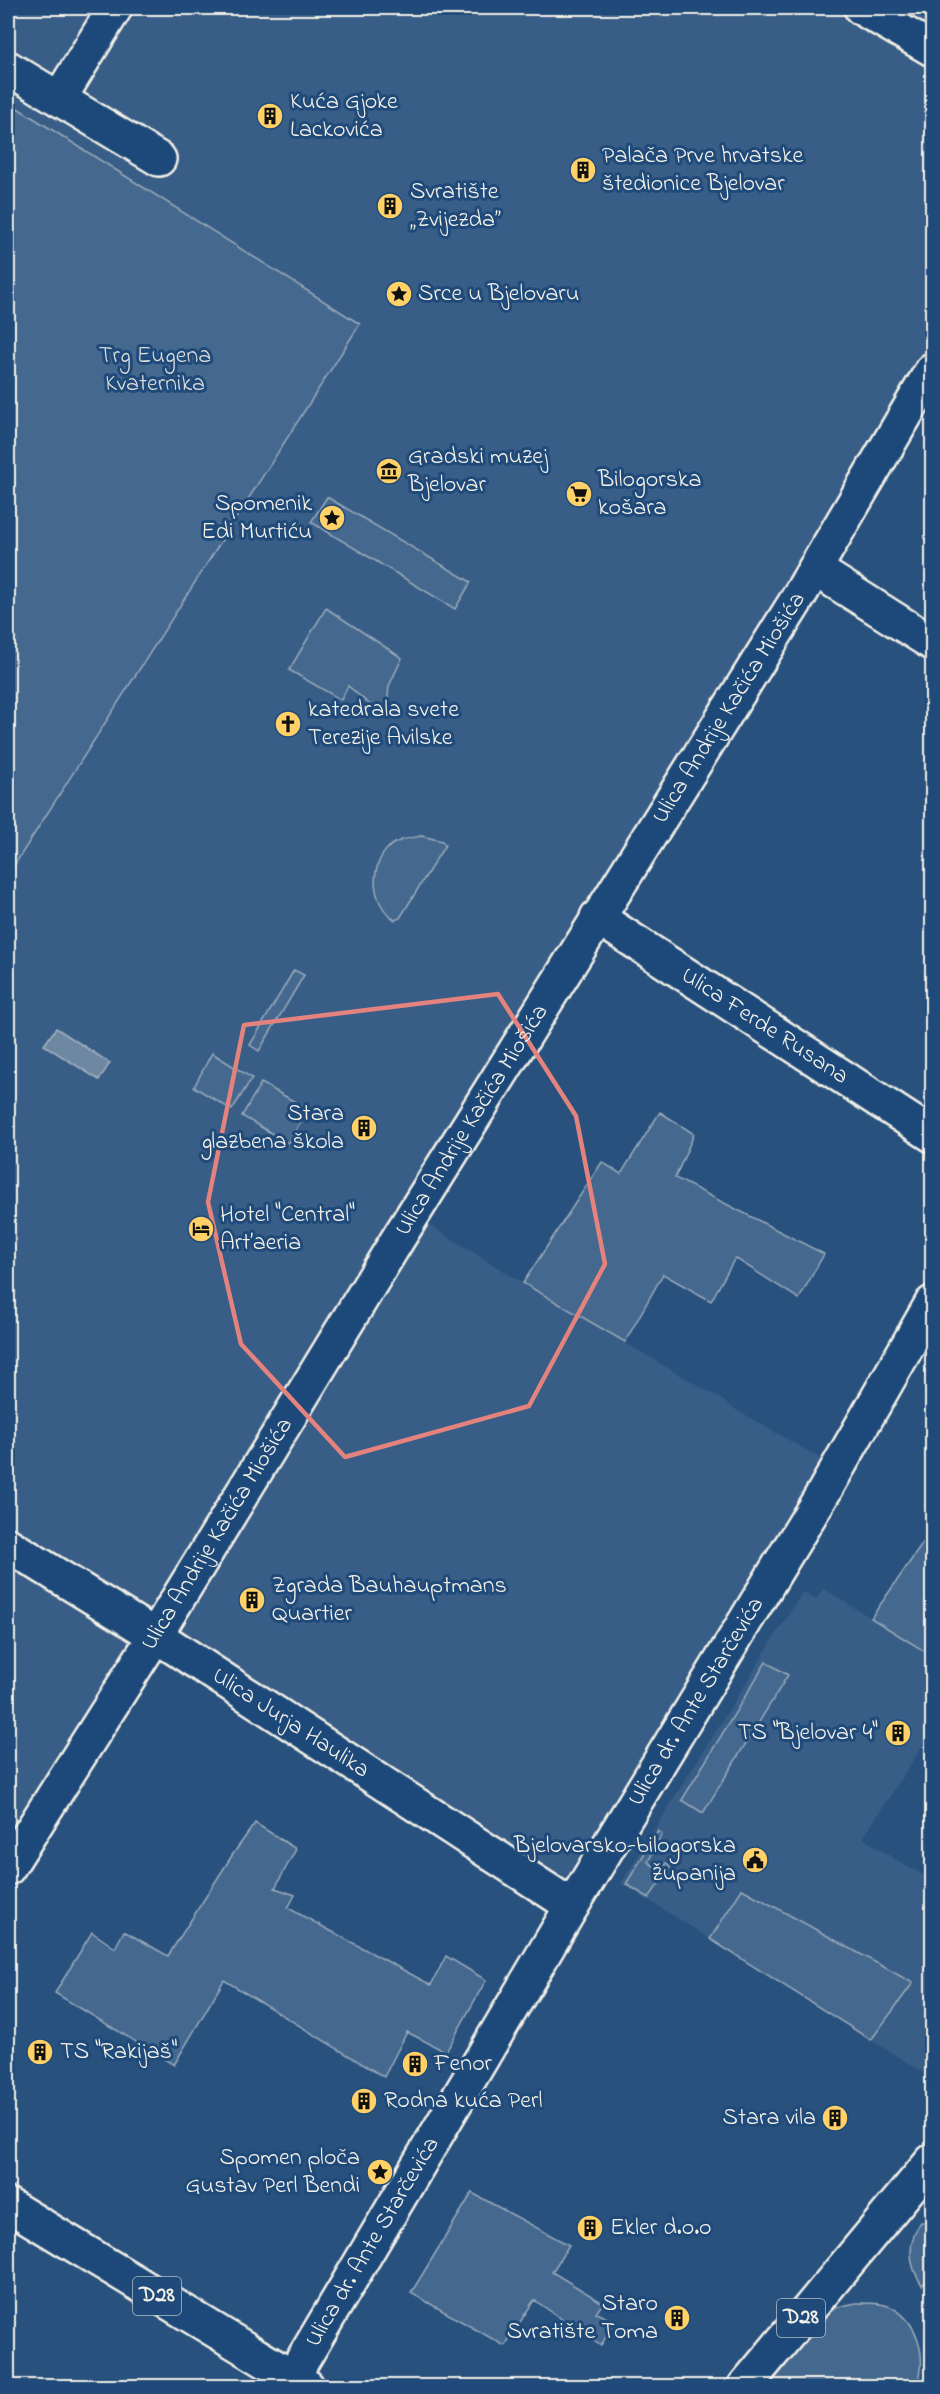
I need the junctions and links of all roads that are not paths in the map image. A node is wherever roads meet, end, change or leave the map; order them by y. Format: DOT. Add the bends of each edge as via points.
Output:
graph roads {
  1 [pos="115,8"];
  2 [pos="861,8"];
  3 [pos="933,49"];
  4 [pos="8,68"];
  5 [pos="59,99"];
  6 [pos="159,159"];
  7 [pos="933,370"];
  8 [pos="815,569"];
  9 [pos="933,643"];
  10 [pos="597,917"];
  11 [pos="933,1136"];
  12 [pos="933,1303"];
  13 [pos="8,1545"];
  14 [pos="155,1636"];
  15 [pos="8,1868"];
  16 [pos="572,1906"];
  17 [pos="933,2161"];
  18 [pos="8,2205"];
  19 [pos="300,2382"];
  20 [pos="746,2386"];
  1 -- 5 [label="street"];
  2 -- 3 [label="street"];
  4 -- 5 [label="street"];
  5 -- 6 [label="street"];
  7 -- 8 [label="street, Ulica Andrije Kačića Miošića"];
  8 -- 9 [label="street"];
  8 -- 10 [label="street, Ulica Andrije Kačića Miošića"];
  10 -- 11 [label="street, Ulica Ferde Rusana"];
  10 -- 14 [label="street, Ulica Andrije Kačića Miošića"];
  12 -- 16 [label="street, Ulica dr. Ante Starčevića" via="820,1498"];
  13 -- 14 [label="street, Ulica Jurja Haulika"];
  14 -- 15 [label="street, Ulica Andrije Kačića Miošića"];
  14 -- 16 [label="street, Ulica Jurja Haulika"];
  16 -- 19 [label="street, Ulica dr. Ante Starčevića"];
  17 -- 20 [label="street, D28"];
  18 -- 19 [label="street, D28"];
}
